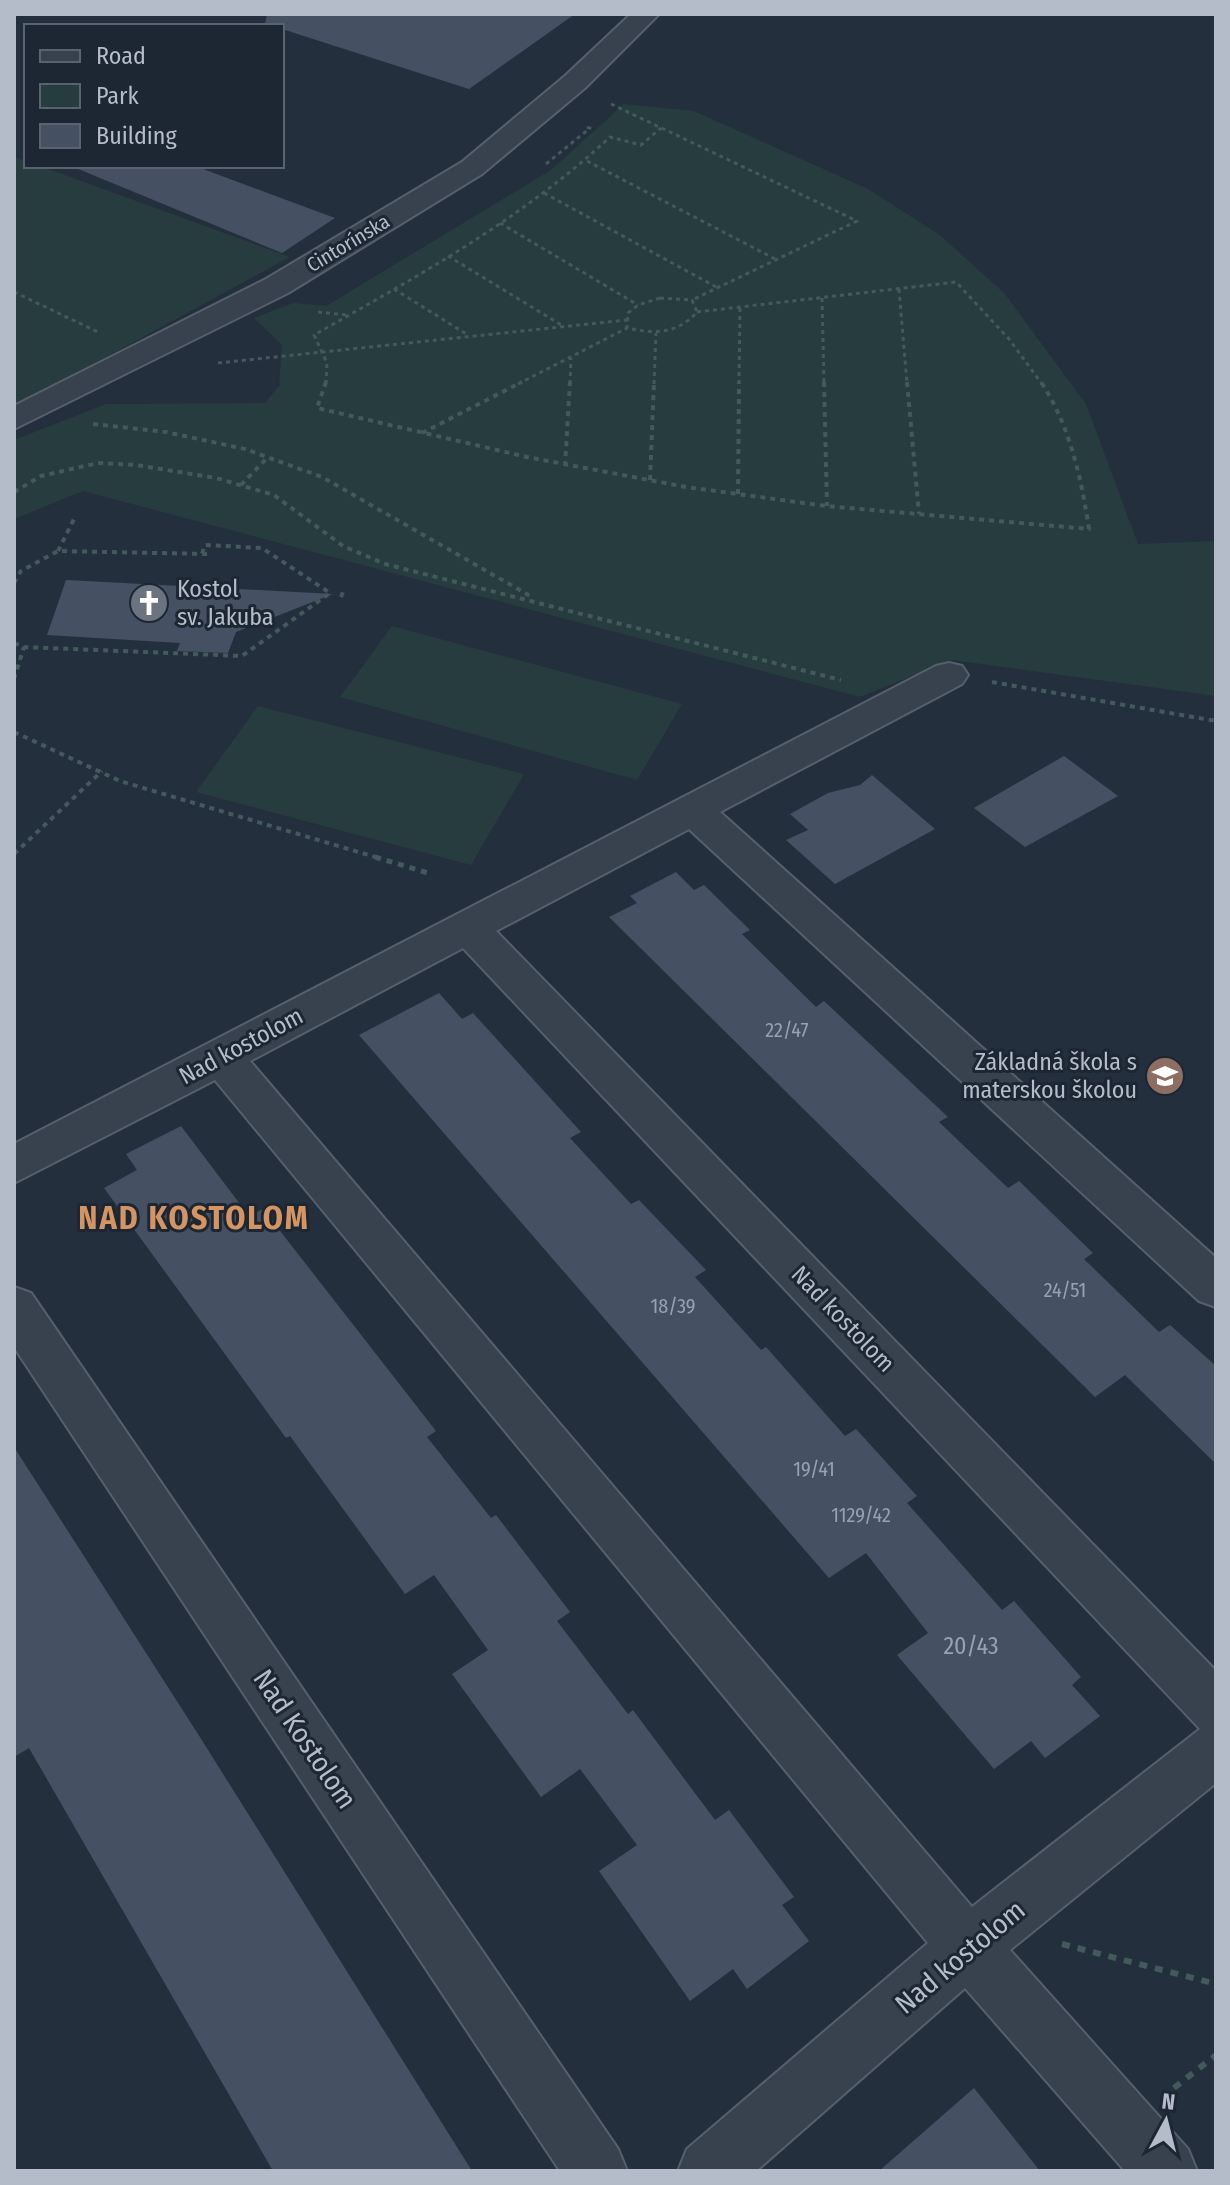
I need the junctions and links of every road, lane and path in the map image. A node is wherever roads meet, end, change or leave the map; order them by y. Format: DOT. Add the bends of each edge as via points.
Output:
graph roads {
  1 [pos="646,14"];
  2 [pos="571,85"];
  3 [pos="661,128"];
  4 [pos="587,161"];
  5 [pos="544,193"];
  6 [pos="500,223"];
  7 [pos="448,256"];
  8 [pos="777,260"];
  9 [pos="718,288"];
  10 [pos="394,289"];
  11 [pos="899,289"];
  12 [pos="14,292"];
  13 [pos="822,298"];
  14 [pos="692,300"];
  15 [pos="638,305"];
  16 [pos="740,307"];
  17 [pos="697,312"];
  18 [pos="627,320"];
  19 [pos="564,326"];
  20 [pos="627,328"];
  21 [pos="101,333"];
  22 [pos="656,333"];
  23 [pos="470,336"];
  24 [pos="326,352"];
  25 [pos="571,357"];
  26 [pos="211,364"];
  27 [pos="14,419"];
  28 [pos="87,424"];
  29 [pos="421,434"];
  30 [pos="268,457"];
  31 [pos="565,466"];
  32 [pos="650,480"];
  33 [pos="241,485"];
  34 [pos="14,492"];
  35 [pos="738,494"];
  36 [pos="827,506"];
  37 [pos="919,514"];
  38 [pos="75,517"];
  39 [pos="58,551"];
  40 [pos="14,583"];
  41 [pos="330,593"];
  42 [pos="342,594"];
  43 [pos="540,601"];
  44 [pos="14,643"];
  45 [pos="24,647"];
  46 [pos="949,675"];
  47 [pos="14,679"];
  48 [pos="908,698"];
  49 [pos="1216,721"];
  50 [pos="14,732"];
  51 [pos="38,742"];
  52 [pos="29,750"];
  53 [pos="102,771"];
  54 [pos="694,811"];
  55 [pos="14,854"];
  56 [pos="431,874"];
  57 [pos="469,928"];
  58 [pos="221,1057"];
  59 [pos="14,1165"];
  60 [pos="1216,1287"];
  61 [pos="14,1307"];
  62 [pos="1216,1709"];
  63 [pos="1216,1749"];
  64 [pos="982,1937"];
  65 [pos="1216,1984"];
  66 [pos="596,2171"];
  67 [pos="709,2171"];
  68 [pos="1166,2171"];
  1 -- 2 [label="street, Cintorínska"];
  2 -- 3 [label="path"];
  2 -- 27 [label="street, Cintorínska" via="472,168 277,286"];
  3 -- 4 [label="path" via="641,145 610,137"];
  3 -- 8 [label="path" via="857,221"];
  4 -- 5 [label="path"];
  4 -- 8 [label="path"];
  5 -- 6 [label="path"];
  5 -- 9 [label="path"];
  6 -- 7 [label="path"];
  6 -- 15 [label="path"];
  7 -- 10 [label="path"];
  7 -- 19 [label="path"];
  8 -- 9 [label="path"];
  9 -- 14 [label="path"];
  10 -- 23 [label="path"];
  10 -- 24 [label="path" via="314,335"];
  11 -- 13 [label="path"];
  11 -- 37 [label="path"];
  11 -- 37 [label="path" via="956,282 1010,336 1043,381 1069,434 1082,472 1089,529"];
  12 -- 21 [label="path"];
  13 -- 16 [label="path"];
  13 -- 36 [label="path"];
  14 -- 15 [label="path" via="660,298"];
  14 -- 17 [label="path"];
  15 -- 18 [label="path"];
  16 -- 17 [label="path"];
  16 -- 35 [label="path"];
  17 -- 22 [label="path" via="690,322"];
  18 -- 19 [label="path"];
  18 -- 20 [label="path"];
  19 -- 23 [label="path"];
  20 -- 22 [label="path"];
  20 -- 25 [label="path"];
  22 -- 32 [label="path"];
  23 -- 24 [label="path"];
  24 -- 26 [label="path"];
  24 -- 29 [label="path" via="328,376 317,408"];
  25 -- 29 [label="path"];
  25 -- 31 [label="path"];
  28 -- 30 [label="path" via="166,432"];
  29 -- 31 [label="path"];
  30 -- 33 [label="path"];
  30 -- 43 [label="path" via="322,477"];
  31 -- 32 [label="path"];
  32 -- 35 [label="path"];
  33 -- 34 [label="path" via="98,463 41,476"];
  33 -- 43 [label="path" via="274,495 343,546 385,564"];
  35 -- 36 [label="path"];
  36 -- 37 [label="path"];
  38 -- 39 [label="path"];
  39 -- 40 [label="path" via="21,571"];
  39 -- 41 [label="path" via="205,554 205,545 262,548"];
  41 -- 42 [label="path"];
  41 -- 45 [label="path" via="242,656"];
  43 -- 48 [label="path"];
  44 -- 45 [label="path"];
  45 -- 47 [label="path"];
  46 -- 48 [label="street, Nad kostolom"];
  46 -- 49 [label="path"];
  48 -- 54 [label="street, Nad kostolom"];
  50 -- 51 [label="path"];
  51 -- 52 [label="path"];
  51 -- 53 [label="path"];
  53 -- 55 [label="path"];
  53 -- 56 [label="path" via="120,781"];
  54 -- 57 [label="street, Nad kostolom"];
  54 -- 60 [label="street"];
  57 -- 58 [label="street, Nad kostolom"];
  57 -- 62 [label="street, Nad kostolom"];
  58 -- 59 [label="street, Nad kostolom"];
  58 -- 64 [label="street"];
  61 -- 66 [label="street, Nad Kostolom"];
  63 -- 64 [label="street, Nad kostolom"];
  64 -- 65 [label="path"];
  64 -- 67 [label="street, Nad kostolom"];
  64 -- 68 [label="street"];
}
